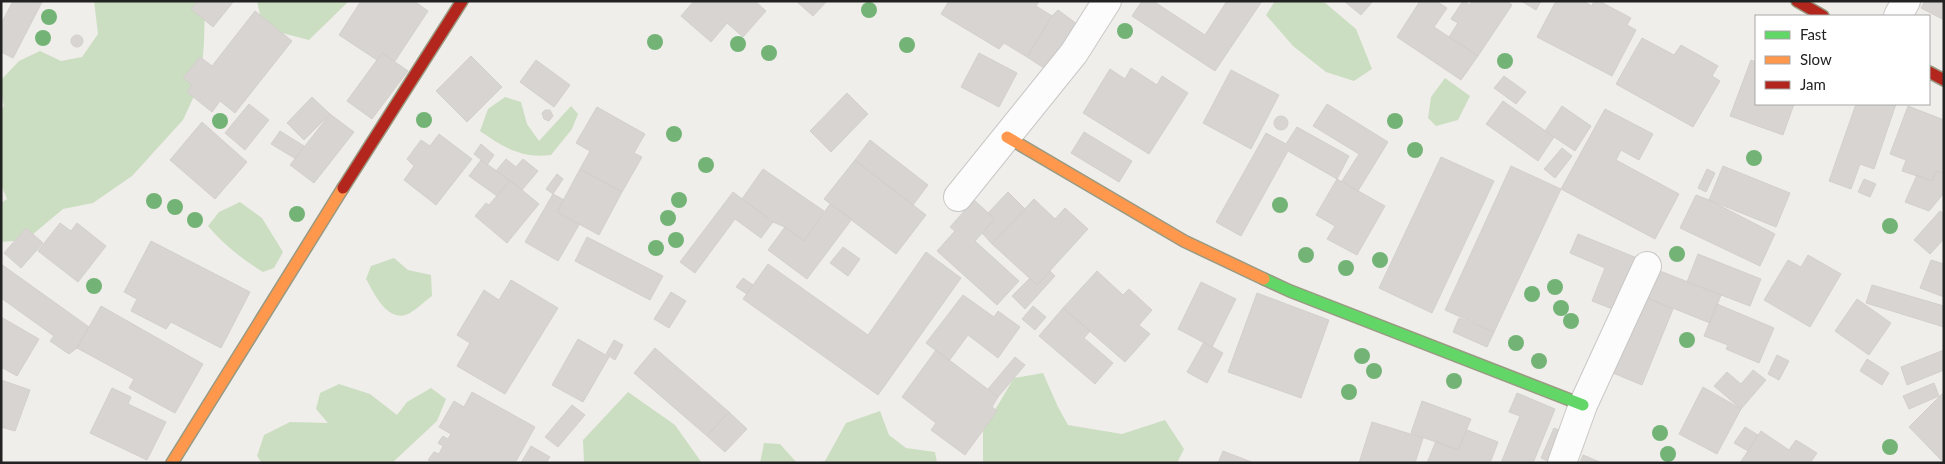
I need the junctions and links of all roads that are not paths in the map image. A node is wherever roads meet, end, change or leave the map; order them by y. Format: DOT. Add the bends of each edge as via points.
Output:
graph roads {
  1 [pos="462,1"];
  2 [pos="1106,1"];
  3 [pos="1797,1"];
  4 [pos="1906,1"];
  5 [pos="1821,15"];
  6 [pos="1899,15"];
  7 [pos="1930,73"];
  8 [pos="1944,80"];
  9 [pos="1007,137"];
  10 [pos="958,197"];
  11 [pos="1647,266"];
  12 [pos="1583,404"];
  13 [pos="172,463"];
  14 [pos="1562,463"];
  1 -- 13 [label="street"];
  2 -- 9 [label="street" via="1074,53"];
  3 -- 5 [label="street"];
  4 -- 6 [label="street"];
  7 -- 8 [label="street"];
  9 -- 10 [label="street"];
  9 -- 12 [label="street" via="1184,241 1290,290"];
  11 -- 12 [label="street"];
  12 -- 14 [label="street"];
}
